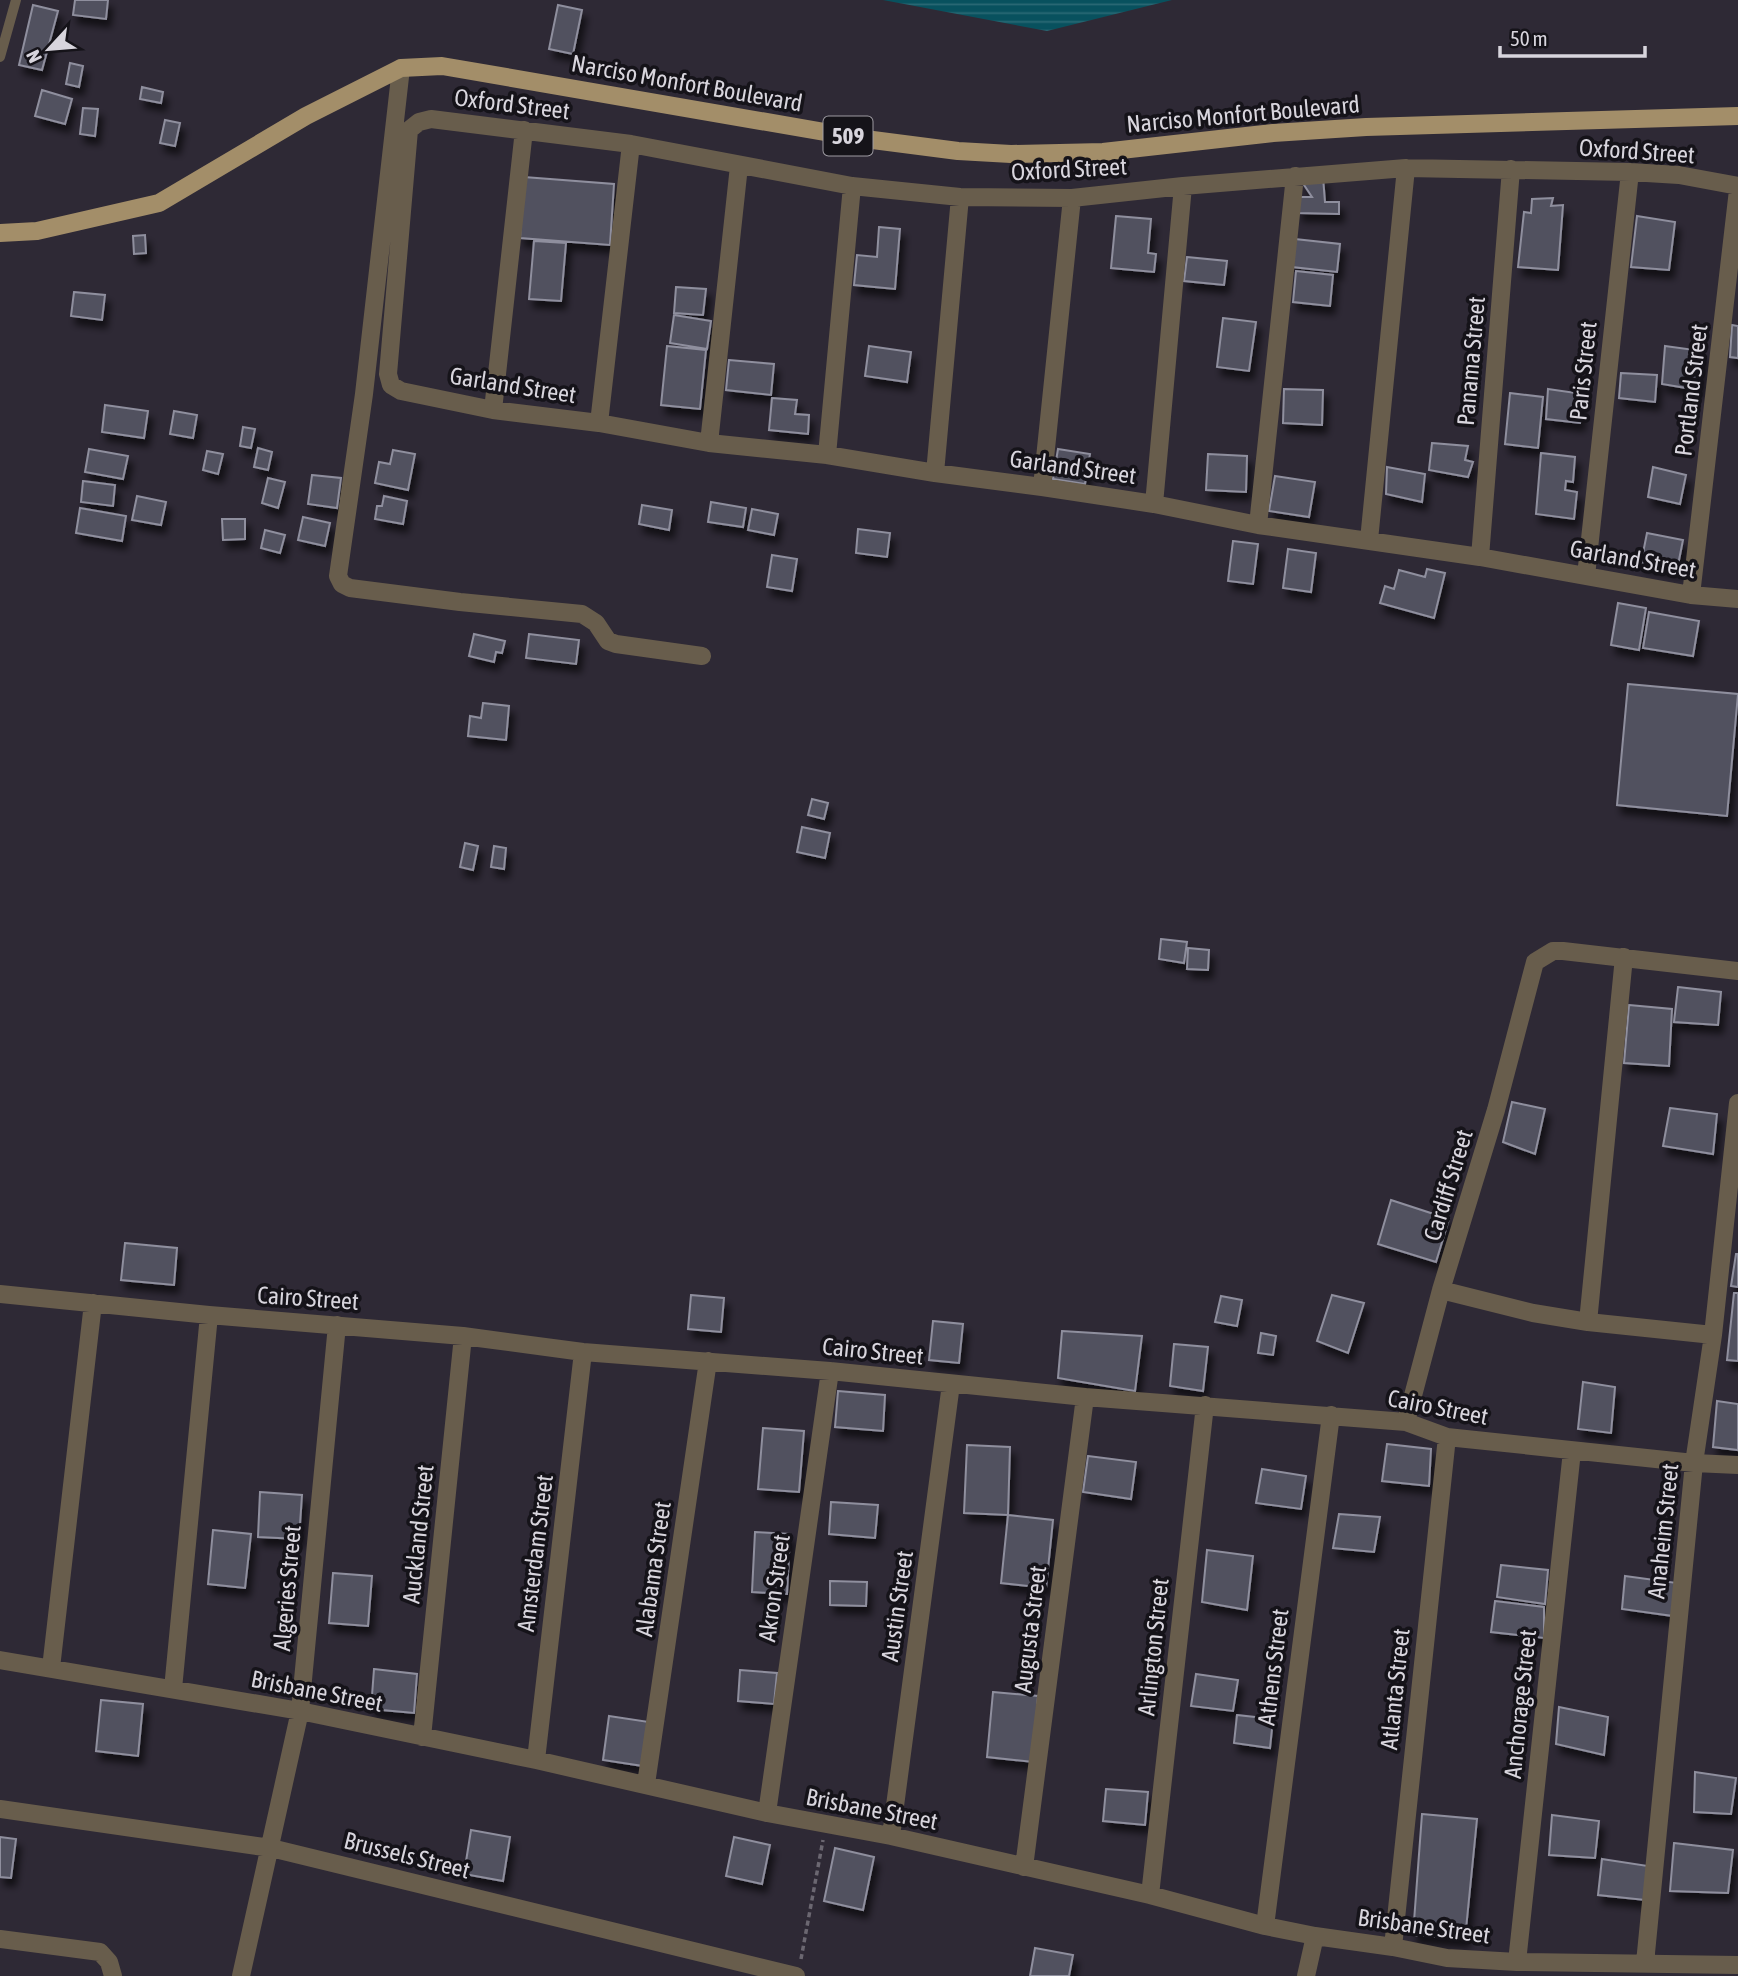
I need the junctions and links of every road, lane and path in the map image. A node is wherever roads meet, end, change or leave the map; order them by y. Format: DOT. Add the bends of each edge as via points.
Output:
graph roads {
  1 [pos="16,0"];
  2 [pos="0,57"];
  3 [pos="401,68"];
  4 [pos="1738,116"];
  5 [pos="524,130"];
  6 [pos="631,144"];
  7 [pos="739,166"];
  8 [pos="1406,168"];
  9 [pos="1511,169"];
  10 [pos="1630,172"];
  11 [pos="1294,176"];
  12 [pos="852,186"];
  13 [pos="1183,186"];
  14 [pos="1738,188"];
  15 [pos="960,197"];
  16 [pos="1072,198"];
  17 [pos="0,233"];
  18 [pos="401,391"];
  19 [pos="493,410"];
  20 [pos="599,423"];
  21 [pos="709,443"];
  22 [pos="827,455"];
  23 [pos="935,473"];
  24 [pos="1042,487"];
  25 [pos="1154,504"];
  26 [pos="1258,524"];
  27 [pos="1369,540"];
  28 [pos="1480,557"];
  29 [pos="1586,576"];
  30 [pos="1691,595"];
  31 [pos="1738,599"];
  32 [pos="702,656"];
  33 [pos="1624,957"];
  34 [pos="1738,971"];
  35 [pos="1738,1103"];
  36 [pos="1441,1290"];
  37 [pos="0,1294"];
  38 [pos="93,1303"];
  39 [pos="209,1315"];
  40 [pos="1588,1322"];
  41 [pos="337,1325"];
  42 [pos="1713,1335"];
  43 [pos="463,1336"];
  44 [pos="583,1352"];
  45 [pos="708,1361"];
  46 [pos="830,1371"];
  47 [pos="951,1384"];
  48 [pos="1085,1397"];
  49 [pos="1205,1405"];
  50 [pos="1331,1415"];
  51 [pos="1406,1422"];
  52 [pos="1447,1437"];
  53 [pos="1572,1451"];
  54 [pos="1694,1463"];
  55 [pos="1738,1465"];
  56 [pos="0,1660"];
  57 [pos="51,1668"];
  58 [pos="173,1689"];
  59 [pos="300,1711"];
  60 [pos="422,1737"];
  61 [pos="536,1760"];
  62 [pos="646,1784"];
  63 [pos="0,1809"];
  64 [pos="767,1813"];
  65 [pos="826,1824"];
  66 [pos="891,1836"];
  67 [pos="271,1847"];
  68 [pos="1024,1867"];
  69 [pos="1150,1895"];
  70 [pos="1265,1926"];
  71 [pos="1315,1936"];
  72 [pos="0,1939"];
  73 [pos="1393,1947"];
  74 [pos="1517,1962"];
  75 [pos="1645,1964"];
  76 [pos="1738,1965"];
  77 [pos="798,1970"];
  78 [pos="113,1976"];
  79 [pos="241,1976"];
  80 [pos="1306,1976"];
  1 -- 2 [label="lane"];
  3 -- 4 [label="main road, Narciso Monfort Boulevard / 509" via="442,66 865,139 1011,154 1103,152 1366,127"];
  3 -- 17 [label="main road, Narciso Monfort Boulevard / 509" via="306,116 159,203 37,231"];
  3 -- 32 [label="street" via="338,576 342,584 582,614 616,644"];
  5 -- 6 [label="street, Oxford Street"];
  5 -- 18 [label="street, Oxford Street" via="431,119 409,130 388,374 391,385"];
  5 -- 19 [label="street"];
  6 -- 7 [label="street, Oxford Street"];
  6 -- 20 [label="street"];
  7 -- 12 [label="street, Oxford Street"];
  7 -- 21 [label="street"];
  8 -- 9 [label="street, Oxford Street"];
  8 -- 11 [label="street, Oxford Street"];
  8 -- 27 [label="street"];
  9 -- 10 [label="street, Oxford Street"];
  9 -- 28 [label="street, Panama Street"];
  10 -- 14 [label="street, Oxford Street" via="1679,175"];
  10 -- 29 [label="street, Paris Street"];
  11 -- 13 [label="street, Oxford Street"];
  11 -- 26 [label="street"];
  12 -- 15 [label="street, Oxford Street"];
  12 -- 22 [label="street"];
  13 -- 16 [label="street, Oxford Street"];
  13 -- 25 [label="street"];
  14 -- 30 [label="street, Portland Street"];
  15 -- 16 [label="street, Oxford Street"];
  15 -- 23 [label="street"];
  16 -- 24 [label="street"];
  18 -- 19 [label="street, Garland Street"];
  19 -- 20 [label="street, Garland Street"];
  20 -- 21 [label="street, Garland Street"];
  21 -- 22 [label="street, Garland Street"];
  22 -- 23 [label="street, Garland Street"];
  23 -- 24 [label="street, Garland Street"];
  24 -- 25 [label="street, Garland Street"];
  25 -- 26 [label="street, Garland Street"];
  26 -- 27 [label="street, Garland Street"];
  27 -- 28 [label="street, Garland Street"];
  28 -- 29 [label="street, Garland Street"];
  29 -- 30 [label="street, Garland Street"];
  30 -- 31 [label="street, Garland Street"];
  33 -- 34 [label="street"];
  33 -- 36 [label="street, Cardiff Street" via="1553,951 1535,962 1496,1111"];
  33 -- 40 [label="street"];
  35 -- 42 [label="street, Anaheim Street"];
  36 -- 40 [label="street"];
  36 -- 51 [label="street, Cardiff Street"];
  37 -- 38 [label="street, Cairo Street"];
  38 -- 39 [label="street, Cairo Street"];
  38 -- 57 [label="street"];
  39 -- 41 [label="street, Cairo Street"];
  39 -- 58 [label="street"];
  40 -- 42 [label="street"];
  41 -- 43 [label="street, Cairo Street"];
  41 -- 59 [label="street, Algeries Street"];
  42 -- 54 [label="street, Anaheim Street"];
  43 -- 44 [label="street, Cairo Street"];
  43 -- 60 [label="street, Auckland Street"];
  44 -- 45 [label="street, Cairo Street"];
  44 -- 61 [label="street, Amsterdam Street"];
  45 -- 46 [label="street, Cairo Street"];
  45 -- 62 [label="street, Alabama Street"];
  46 -- 47 [label="street, Cairo Street"];
  46 -- 64 [label="street, Akron Street"];
  47 -- 48 [label="street, Cairo Street"];
  47 -- 66 [label="street, Austin Street"];
  48 -- 49 [label="street, Cairo Street"];
  48 -- 68 [label="street, Augusta Street"];
  49 -- 50 [label="street, Cairo Street"];
  49 -- 69 [label="street, Arlington Street"];
  50 -- 51 [label="street, Cairo Street"];
  50 -- 70 [label="street, Athens Street"];
  51 -- 52 [label="street, Cairo Street"];
  52 -- 53 [label="street, Cairo Street"];
  52 -- 73 [label="street, Atlanta Street"];
  53 -- 54 [label="street, Cairo Street"];
  53 -- 74 [label="street, Anchorage Street"];
  54 -- 55 [label="street, Cairo Street"];
  54 -- 75 [label="street, Anaheim Street"];
  56 -- 57 [label="street, Brisbane Street"];
  57 -- 58 [label="street, Brisbane Street"];
  58 -- 59 [label="street, Brisbane Street"];
  59 -- 60 [label="street, Brisbane Street"];
  59 -- 67 [label="street, Algeries Street"];
  60 -- 61 [label="street, Brisbane Street"];
  61 -- 62 [label="street, Brisbane Street"];
  62 -- 64 [label="street, Brisbane Street"];
  63 -- 67 [label="street, Brussels Street"];
  64 -- 65 [label="street, Brisbane Street"];
  65 -- 66 [label="street, Brisbane Street"];
  65 -- 77 [label="path"];
  66 -- 68 [label="street, Brisbane Street"];
  67 -- 77 [label="street, Brussels Street"];
  67 -- 79 [label="street, Algeries Street"];
  68 -- 69 [label="street, Brisbane Street"];
  69 -- 70 [label="street, Brisbane Street"];
  70 -- 71 [label="street, Brisbane Street"];
  71 -- 73 [label="street, Brisbane Street"];
  71 -- 80 [label="street"];
  72 -- 78 [label="street" via="100,1952"];
  73 -- 74 [label="street, Brisbane Street" via="1447,1958"];
  74 -- 75 [label="street, Brisbane Street"];
  75 -- 76 [label="street, Brisbane Street"];
}
